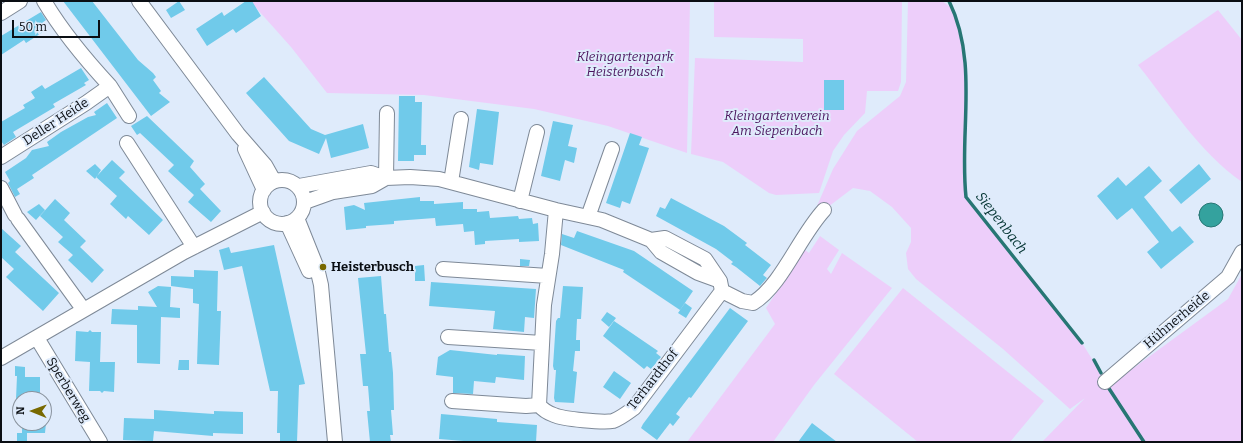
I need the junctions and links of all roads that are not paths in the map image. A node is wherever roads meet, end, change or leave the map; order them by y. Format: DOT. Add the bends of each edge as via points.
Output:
graph roads {
  1 [pos="20,1"];
  2 [pos="44,1"];
  3 [pos="139,1"];
  4 [pos="1,13"];
  5 [pos="110,86"];
  6 [pos="387,113"];
  7 [pos="129,116"];
  8 [pos="461,119"];
  9 [pos="537,132"];
  10 [pos="127,143"];
  11 [pos="612,149"];
  12 [pos="1,157"];
  13 [pos="386,178"];
  14 [pos="451,182"];
  15 [pos="269,185"];
  16 [pos="299,186"];
  17 [pos="1,188"];
  18 [pos="520,201"];
  19 [pos="305,202"];
  20 [pos="556,210"];
  21 [pos="824,210"];
  22 [pos="263,212"];
  23 [pos="588,217"];
  24 [pos="292,220"];
  25 [pos="194,248"];
  26 [pos="1242,252"];
  27 [pos="443,269"];
  28 [pos="548,276"];
  29 [pos="721,286"];
  30 [pos="83,309"];
  31 [pos="448,337"];
  32 [pos="37,338"];
  33 [pos="542,343"];
  34 [pos="1,358"];
  35 [pos="1105,382"];
  36 [pos="452,401"];
  37 [pos="539,405"];
  38 [pos="100,442"];
  39 [pos="335,442"];
  1 -- 4 [label="street"];
  2 -- 5 [label="street" via="57,24"];
  3 -- 15 [label="street" via="238,134"];
  5 -- 7 [label="street"];
  5 -- 12 [label="street, Deller Heide"];
  6 -- 13 [label="street"];
  8 -- 14 [label="street"];
  9 -- 18 [label="street"];
  10 -- 25 [label="street"];
  11 -- 23 [label="street"];
  13 -- 14 [label="street" via="410,177"];
  13 -- 16 [label="street" via="371,172"];
  13 -- 19 [label="street" via="372,186 333,192"];
  14 -- 18 [label="street"];
  15 -- 16 [label="street" via="283,179"];
  15 -- 22 [label="street" via="260,201"];
  16 -- 19 [label="street"];
  17 -- 30 [label="street" via="16,217"];
  18 -- 20 [label="street"];
  19 -- 24 [label="street" via="302,211"];
  20 -- 23 [label="street"];
  20 -- 28 [label="street"];
  21 -- 29 [label="street" via="812,224 769,291 761,298 753,303 742,301"];
  22 -- 24 [label="street" via="273,222"];
  22 -- 25 [label="street"];
  23 -- 29 [label="street" via="651,240 661,252"];
  24 -- 39 [label="street" via="324,304"];
  25 -- 30 [label="street"];
  26 -- 35 [label="street, Hühnerheide" via="1228,277"];
  27 -- 28 [label="street"];
  28 -- 33 [label="street"];
  29 -- 37 [label="street, Terhardthof" via="634,408 623,417 600,422 555,416"];
  30 -- 32 [label="street"];
  31 -- 33 [label="street"];
  32 -- 34 [label="street"];
  32 -- 38 [label="street, Sperberweg"];
  33 -- 37 [label="street"];
  36 -- 37 [label="street"];
}
